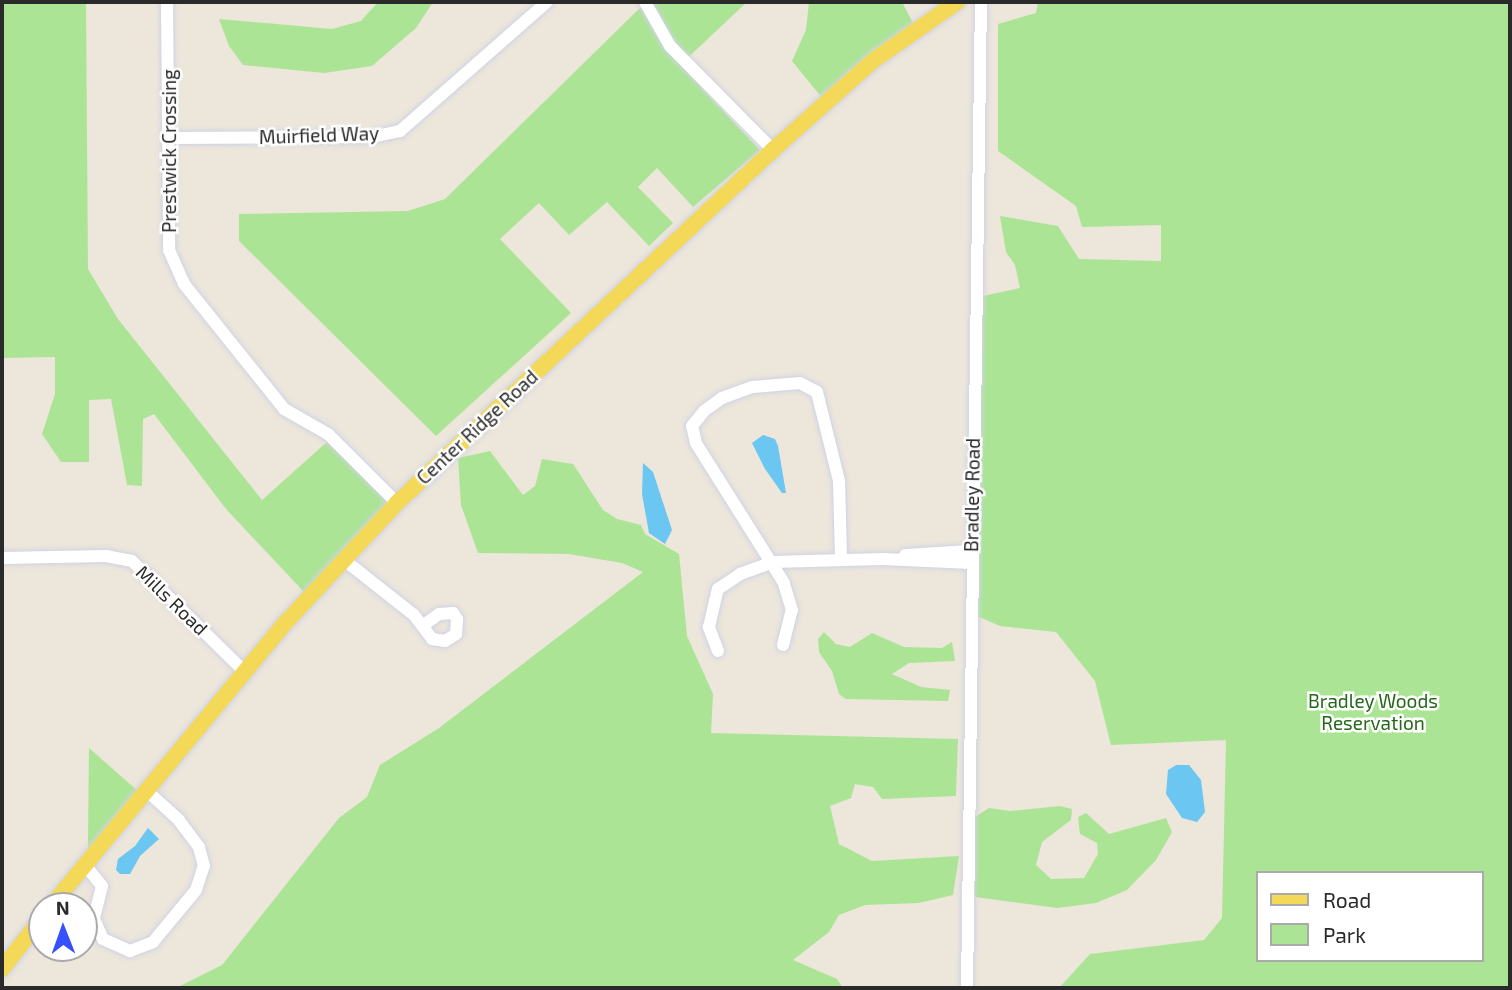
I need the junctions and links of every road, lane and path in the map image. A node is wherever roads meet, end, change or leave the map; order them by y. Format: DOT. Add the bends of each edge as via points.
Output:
graph roads {
  1 [pos="167,2"];
  2 [pos="547,2"];
  3 [pos="645,2"];
  4 [pos="957,2"];
  5 [pos="981,2"];
  6 [pos="168,138"];
  7 [pos="773,150"];
  8 [pos="397,503"];
  9 [pos="971,557"];
  10 [pos="2,558"];
  11 [pos="343,559"];
  12 [pos="841,559"];
  13 [pos="773,562"];
  14 [pos="424,625"];
  15 [pos="783,645"];
  16 [pos="718,651"];
  17 [pos="245,672"];
  18 [pos="147,791"];
  19 [pos="85,865"];
  20 [pos="63,892"];
  21 [pos="28,936"];
  22 [pos="2,970"];
  23 [pos="967,988"];
  1 -- 6 [label="street, Prestwick Crossing"];
  2 -- 6 [label="street, Muirfield Way" via="400,131 372,137"];
  3 -- 7 [label="street" via="670,46"];
  4 -- 7 [label="main road, Center Ridge Road" via="874,60"];
  5 -- 9 [label="street, Bradley Road"];
  6 -- 8 [label="street, Prestwick Crossing" via="169,250 184,284 284,409 328,434"];
  7 -- 8 [label="main road, Center Ridge Road"];
  8 -- 11 [label="main road, Center Ridge Road"];
  9 -- 12 [label="street"];
  9 -- 23 [label="street, Bradley Road"];
  10 -- 17 [label="street, Mills Road" via="106,556 132,561"];
  11 -- 14 [label="street"];
  11 -- 17 [label="main road, Center Ridge Road"];
  12 -- 13 [label="street"];
  12 -- 13 [label="street" via="839,481 817,392 800,383 753,387 722,398 692,426 692,434"];
  13 -- 15 [label="street" via="792,610"];
  13 -- 16 [label="street" via="740,574 718,589 709,627"];
  17 -- 18 [label="main road, Center Ridge Road"];
  18 -- 19 [label="main road, Center Ridge Road"];
  18 -- 19 [label="street" via="183,825 199,847 204,866 196,890 153,942 130,951 103,939 94,919 102,886"];
  19 -- 20 [label="main road, Center Ridge Road"];
  21 -- 22 [label="main road"];
}
